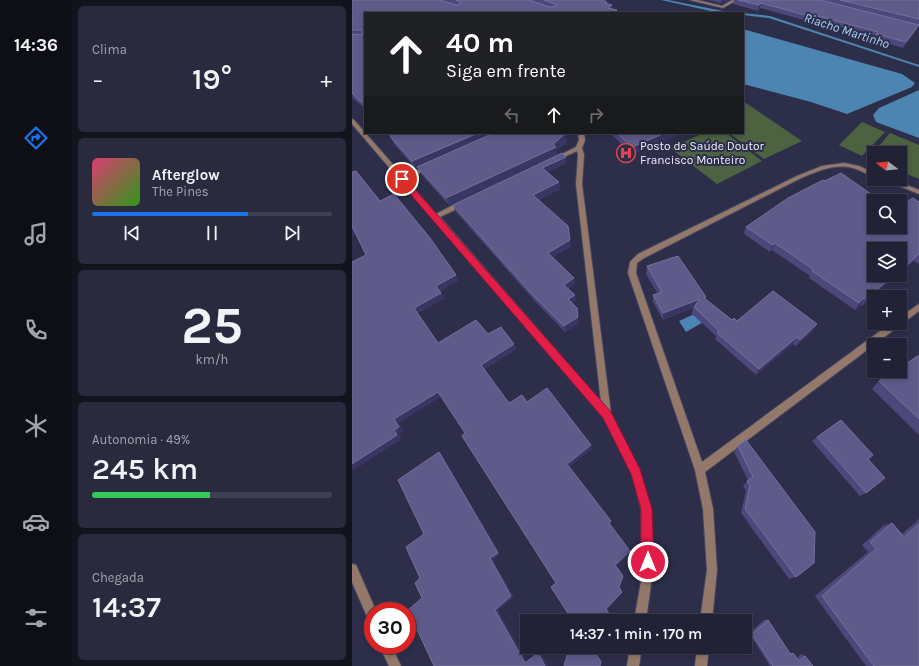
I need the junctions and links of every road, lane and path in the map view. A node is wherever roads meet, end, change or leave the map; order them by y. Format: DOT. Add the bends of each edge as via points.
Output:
graph roads {
  1 [pos="692,0"];
  2 [pos="735,0"];
  3 [pos="364,124"];
  4 [pos="354,126"];
  5 [pos="581,134"];
  6 [pos="579,148"];
  7 [pos="550,162"];
  8 [pos="437,164"];
  9 [pos="867,172"];
  10 [pos="402,179"];
  11 [pos="903,186"];
  12 [pos="919,192"];
  13 [pos="471,200"];
  14 [pos="435,217"];
  15 [pos="919,307"];
  16 [pos="907,316"];
  17 [pos="888,330"];
  18 [pos="607,415"];
  19 [pos="700,470"];
  20 [pos="352,569"];
  21 [pos="366,602"];
  22 [pos="641,614"];
  23 [pos="707,614"];
  24 [pos="389,654"];
  25 [pos="635,654"];
  26 [pos="702,654"];
  27 [pos="395,666"];
  28 [pos="633,666"];
  29 [pos="701,666"];
  1 -- 2 [label="street" via="723,7"];
  3 -- 4 [label="street"];
  4 -- 10 [label="street"];
  5 -- 6 [label="street"];
  6 -- 7 [label="street"];
  6 -- 18 [label="street" via="579,184"];
  8 -- 10 [label="street"];
  9 -- 19 [label="street" via="851,166 834,165 822,168 672,240 634,262 632,273"];
  10 -- 14 [label="street"];
  11 -- 12 [label="street"];
  13 -- 14 [label="street"];
  14 -- 18 [label="street"];
  15 -- 16 [label="street"];
  17 -- 19 [label="street"];
  18 -- 22 [label="street" via="636,473 646,509 647,576"];
  19 -- 23 [label="street" via="708,509 712,570"];
  20 -- 21 [label="street"];
  24 -- 27 [label="street"];
  25 -- 28 [label="street"];
  26 -- 29 [label="street"];
}
